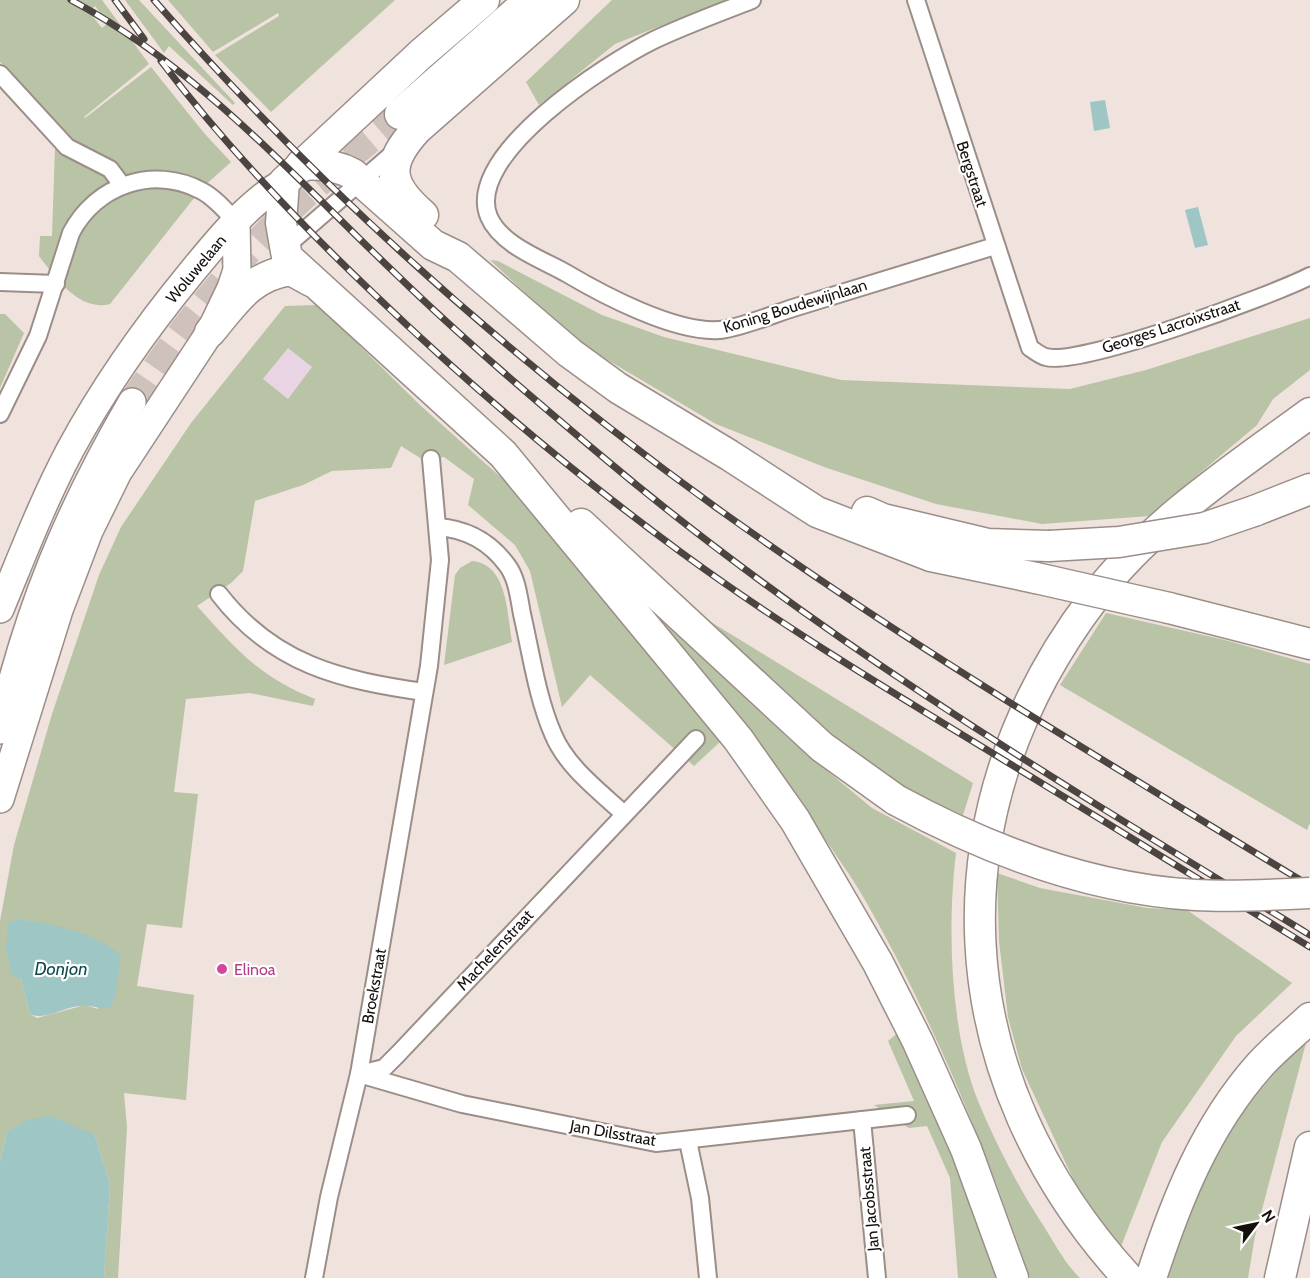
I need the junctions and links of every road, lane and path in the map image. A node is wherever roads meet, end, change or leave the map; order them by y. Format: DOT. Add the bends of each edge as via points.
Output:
graph roads {
  1 [pos="484,0"];
  2 [pos="530,0"];
  3 [pos="564,0"];
  4 [pos="752,0"];
  5 [pos="916,0"];
  6 [pos="0,74"];
  7 [pos="405,130"];
  8 [pos="293,174"];
  9 [pos="359,180"];
  10 [pos="122,185"];
  11 [pos="237,222"];
  12 [pos="995,246"];
  13 [pos="458,257"];
  14 [pos="278,260"];
  15 [pos="1310,276"];
  16 [pos="0,282"];
  17 [pos="56,284"];
  18 [pos="210,332"];
  19 [pos="1030,348"];
  20 [pos="132,402"];
  21 [pos="1310,413"];
  22 [pos="0,414"];
  23 [pos="503,454"];
  24 [pos="729,455"];
  25 [pos="432,459"];
  26 [pos="1310,489"];
  27 [pos="438,527"];
  28 [pos="219,594"];
  29 [pos="0,609"];
  30 [pos="1310,644"];
  31 [pos="424,692"];
  32 [pos="0,730"];
  33 [pos="696,738"];
  34 [pos="0,799"];
  35 [pos="623,813"];
  36 [pos="1310,893"];
  37 [pos="1310,1018"];
  38 [pos="359,1074"];
  39 [pos="907,1115"];
  40 [pos="862,1120"];
  41 [pos="688,1141"];
  42 [pos="1310,1147"];
  43 [pos="314,1278"];
  44 [pos="708,1278"];
  45 [pos="877,1278"];
  46 [pos="1012,1278"];
  47 [pos="1128,1278"];
  48 [pos="1151,1278"];
  49 [pos="1280,1278"];
  1 -- 8 [label="highway, Woluwelaan"];
  2 -- 7 [label="highway"];
  3 -- 7 [label="highway"];
  4 -- 12 [label="street, Koning Boudewijnlaan" via="655,40 606,66 557,103 521,137 493,172 487,206 492,223 505,238 576,279 669,323 719,330"];
  5 -- 12 [label="street, Bergstraat"];
  6 -- 10 [label="street" via="67,147 110,170"];
  7 -- 9 [label="street"];
  7 -- 13 [label="highway" via="394,163 394,179 402,195 445,234"];
  8 -- 9 [label="highway" via="318,163 336,167"];
  8 -- 11 [label="main road, Woluwelaan" via="260,196"];
  8 -- 14 [label="highway" via="281,223"];
  9 -- 13 [label="highway" via="433,246"];
  9 -- 14 [label="street"];
  10 -- 11 [label="street" via="148,180 180,183 204,192"];
  10 -- 17 [label="street" via="100,197 78,220"];
  11 -- 18 [label="main road" via="237,270"];
  11 -- 29 [label="main road, Woluwelaan" via="207,253 130,351 70,450"];
  12 -- 19 [label="street, Bergstraat"];
  13 -- 24 [label="highway" via="570,353 618,388"];
  14 -- 18 [label="highway"];
  14 -- 23 [label="highway" via="287,257"];
  15 -- 19 [label="street, Georges Lacroixstraat" via="1196,322 1072,357 1047,358"];
  16 -- 17 [label="street"];
  17 -- 22 [label="street" via="38,336"];
  18 -- 34 [label="main road" via="118,472 89,531 59,610"];
  20 -- 32 [label="main road" via="95,465 48,567 15,665"];
  21 -- 47 [label="highway" via="1165,525 1095,597 1032,698 1007,753 992,808 980,885 979,950 992,1028 1010,1092 1038,1156 1067,1204"];
  23 -- 36 [label="highway, bridge" via="822,747 896,800 954,831 1007,852 1125,886 1195,895"];
  23 -- 46 [label="highway" via="738,739 795,820 878,963 918,1042 966,1149"];
  24 -- 26 [label="highway, bridge" via="883,519 988,544 1119,542 1204,528"];
  24 -- 30 [label="highway, bridge" via="817,512 930,556 1169,608"];
  25 -- 27 [label="street, Broekstraat"];
  27 -- 31 [label="street, Broekstraat" via="440,560"];
  27 -- 35 [label="street" via="472,534 488,544 508,566 553,735 587,781"];
  28 -- 31 [label="street" via="247,627 298,662 339,676"];
  31 -- 38 [label="street, Broekstraat"];
  33 -- 35 [label="street, Machelenstraat"];
  35 -- 38 [label="street, Machelenstraat" via="384,1068"];
  37 -- 48 [label="highway" via="1260,1065 1218,1120 1170,1217"];
  38 -- 41 [label="street, Jan Dilsstraat" via="485,1108 656,1143"];
  38 -- 43 [label="street, Broekstraat"];
  39 -- 40 [label="street, Jan Dilsstraat"];
  40 -- 41 [label="street, Jan Dilsstraat"];
  40 -- 45 [label="street, Jan Jacobsstraat"];
  41 -- 44 [label="street" via="700,1198"];
  42 -- 49 [label="highway"];
}
